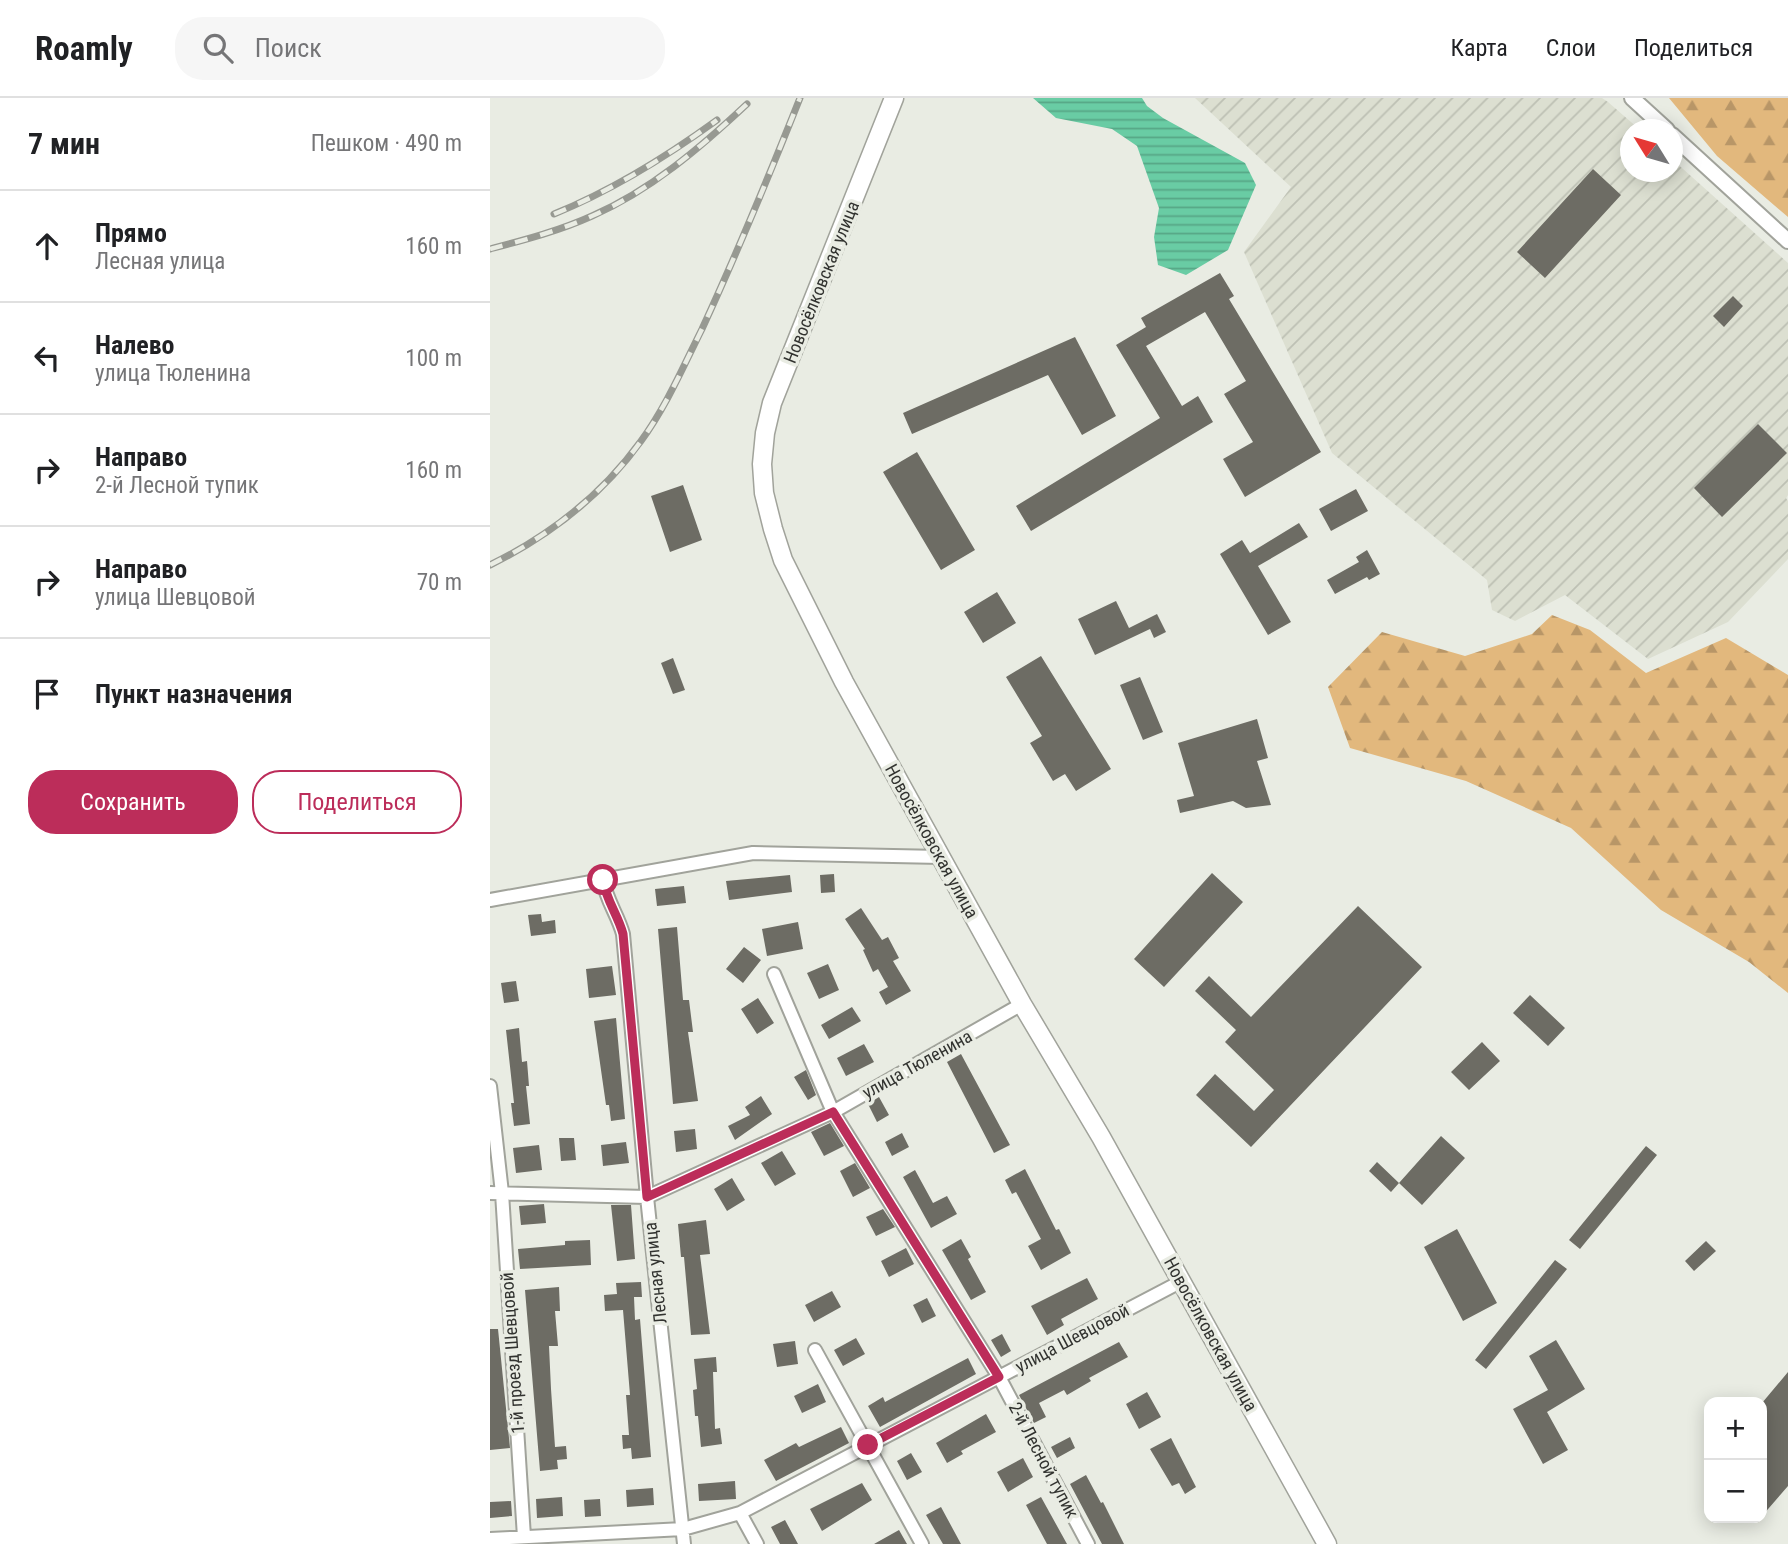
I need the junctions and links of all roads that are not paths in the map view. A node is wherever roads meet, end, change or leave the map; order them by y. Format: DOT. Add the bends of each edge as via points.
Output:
graph roads {
  1 [pos="894,98"];
  2 [pos="1632,98"];
  3 [pos="1655,119"];
  4 [pos="1683,145"];
  5 [pos="1788,241"];
  6 [pos="941,857"];
  7 [pos="603,880"];
  8 [pos="490,900"];
  9 [pos="774,974"];
  10 [pos="1022,1004"];
  11 [pos="490,1086"];
  12 [pos="833,1112"];
  13 [pos="496,1193"];
  14 [pos="647,1197"];
  15 [pos="1182,1281"];
  16 [pos="815,1350"];
  17 [pos="999,1377"];
  18 [pos="868,1445"];
  19 [pos="740,1513"];
  20 [pos="683,1529"];
  21 [pos="524,1537"];
  22 [pos="490,1539"];
  23 [pos="684,1544"];
  24 [pos="757,1544"];
  25 [pos="922,1544"];
  26 [pos="1088,1544"];
  27 [pos="1327,1544"];
  1 -- 6 [label="main road, Новосёлковская улица" via="772,403 762,464 767,505 783,560"];
  2 -- 3 [label="street"];
  4 -- 5 [label="street"];
  6 -- 7 [label="street" via="753,853"];
  6 -- 10 [label="main road, Новосёлковская улица"];
  7 -- 8 [label="street"];
  7 -- 14 [label="street, Лесная улица" via="623,934"];
  9 -- 12 [label="street, 2-й Лесной тупик"];
  10 -- 12 [label="street, улица Тюленина"];
  10 -- 15 [label="main road, Новосёлковская улица"];
  11 -- 13 [label="street, 1-й проезд Шевцовой"];
  12 -- 14 [label="street, улица Тюленина"];
  12 -- 17 [label="street, 2-й Лесной тупик"];
  13 -- 14 [label="street, улица Тюленина"];
  13 -- 21 [label="street, 1-й проезд Шевцовой"];
  14 -- 20 [label="street, Лесная улица"];
  15 -- 17 [label="street, улица Шевцовой"];
  15 -- 27 [label="main road, Новосёлковская улица"];
  16 -- 18 [label="street"];
  17 -- 18 [label="street, улица Шевцовой"];
  17 -- 26 [label="street, 2-й Лесной тупик"];
  18 -- 19 [label="street, улица Шевцовой"];
  18 -- 25 [label="street"];
  19 -- 20 [label="street, улица Шевцовой"];
  19 -- 24 [label="street"];
  20 -- 21 [label="street, улица Шевцовой"];
  20 -- 23 [label="street, Лесная улица"];
  21 -- 22 [label="street, улица Шевцовой"];
}
